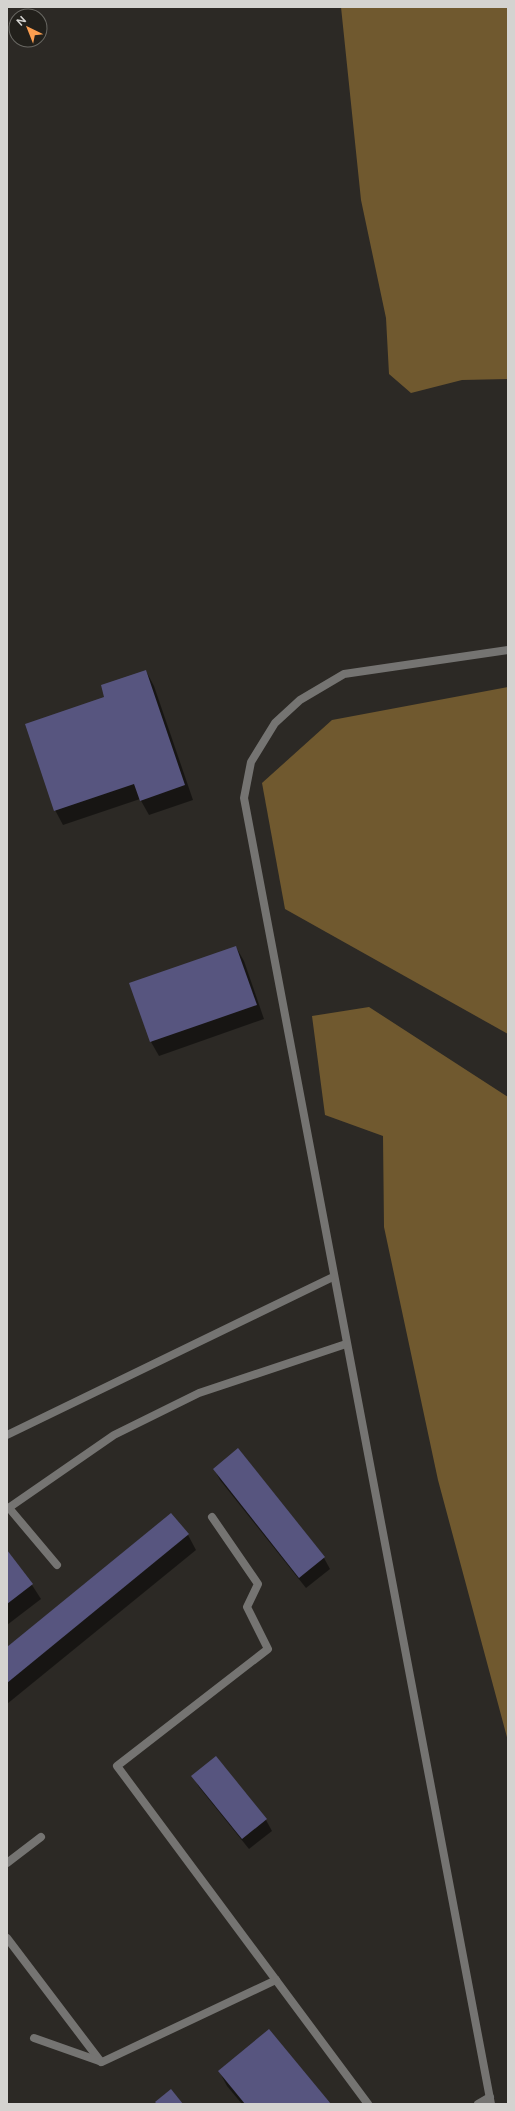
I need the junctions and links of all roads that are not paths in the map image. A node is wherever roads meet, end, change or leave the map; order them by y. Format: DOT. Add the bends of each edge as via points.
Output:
graph roads {
  1 [pos="508,650"];
  2 [pos="333,1277"];
  3 [pos="346,1344"];
  4 [pos="7,1435"];
  5 [pos="8,1508"];
  6 [pos="212,1517"];
  7 [pos="56,1565"];
  8 [pos="41,1837"];
  9 [pos="7,1863"];
  10 [pos="7,1938"];
  11 [pos="276,1980"];
  12 [pos="34,2038"];
  13 [pos="102,2062"];
  14 [pos="491,2101"];
  15 [pos="368,2104"];
  16 [pos="478,2104"];
  1 -- 2 [label="street" via="344,674 300,700 275,723 251,762 244,798"];
  2 -- 3 [label="street"];
  2 -- 4 [label="street"];
  3 -- 5 [label="street" via="192,1396 114,1435"];
  3 -- 14 [label="street"];
  5 -- 7 [label="street"];
  6 -- 11 [label="street" via="258,1584 247,1607 268,1649 117,1766"];
  8 -- 9 [label="street"];
  10 -- 13 [label="street"];
  11 -- 13 [label="street"];
  11 -- 15 [label="street"];
  12 -- 13 [label="street"];
  14 -- 16 [label="street"];
}
